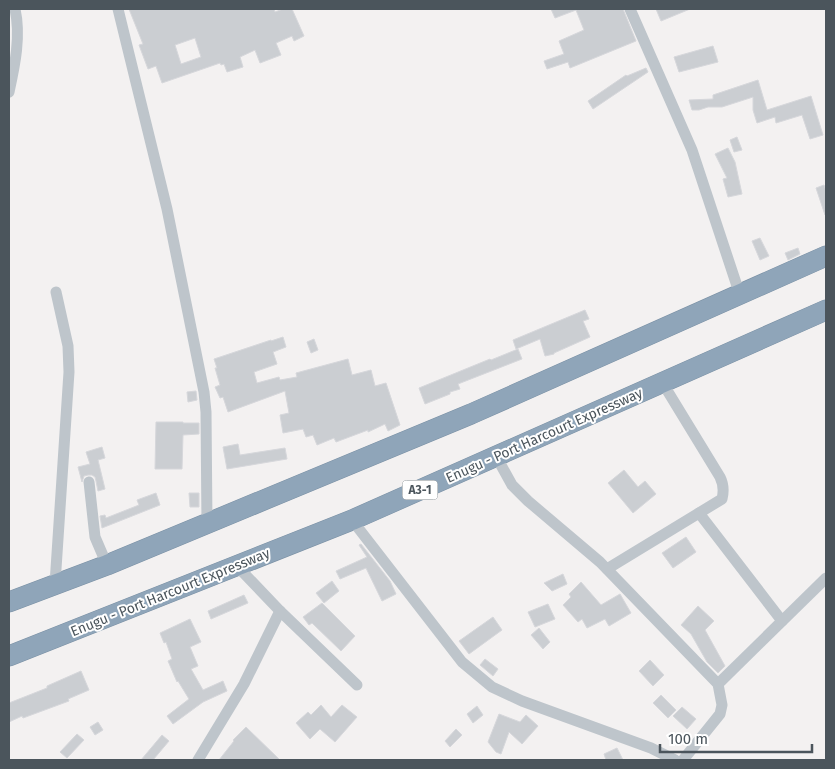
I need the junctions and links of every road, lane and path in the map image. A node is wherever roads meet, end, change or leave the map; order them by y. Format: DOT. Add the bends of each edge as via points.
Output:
graph roads {
  1 [pos="15,9"];
  2 [pos="118,9"];
  3 [pos="630,9"];
  4 [pos="9,92"];
  5 [pos="826,256"];
  6 [pos="56,292"];
  7 [pos="740,295"];
  8 [pos="826,310"];
  9 [pos="662,382"];
  10 [pos="496,456"];
  11 [pos="89,482"];
  12 [pos="699,513"];
  13 [pos="352,520"];
  14 [pos="207,524"];
  15 [pos="107,565"];
  16 [pos="236,565"];
  17 [pos="607,569"];
  18 [pos="826,578"];
  19 [pos="55,584"];
  20 [pos="9,602"];
  21 [pos="280,611"];
  22 [pos="782,621"];
  23 [pos="9,656"];
  24 [pos="718,684"];
  25 [pos="357,685"];
  26 [pos="198,760"];
  27 [pos="675,760"];
  28 [pos="683,760"];
  1 -- 4 [label="street" via="17,40"];
  2 -- 14 [label="street" via="167,209 204,392"];
  3 -- 7 [label="street" via="692,150"];
  5 -- 7 [label="highway"];
  6 -- 19 [label="street" via="68,346 69,372"];
  7 -- 14 [label="highway" via="472,414"];
  8 -- 9 [label="highway, Enugu - Port Harcourt Expressway / A3-1"];
  9 -- 10 [label="highway, Enugu - Port Harcourt Expressway / A3-1"];
  9 -- 12 [label="street" via="723,483 722,499"];
  10 -- 13 [label="highway, Enugu - Port Harcourt Expressway / A3-1"];
  10 -- 17 [label="street" via="512,485"];
  11 -- 15 [label="street" via="94,537"];
  12 -- 17 [label="street"];
  12 -- 22 [label="street"];
  13 -- 16 [label="highway, Enugu - Port Harcourt Expressway / A3-1"];
  13 -- 27 [label="street" via="462,662 492,687"];
  14 -- 15 [label="highway"];
  15 -- 19 [label="highway"];
  16 -- 21 [label="street"];
  16 -- 23 [label="highway, Enugu - Port Harcourt Expressway / A3-1"];
  17 -- 24 [label="street"];
  18 -- 22 [label="street"];
  19 -- 20 [label="highway"];
  21 -- 25 [label="street"];
  21 -- 26 [label="street" via="244,684"];
  22 -- 24 [label="street"];
  24 -- 28 [label="street" via="722,705 720,714"];
}
